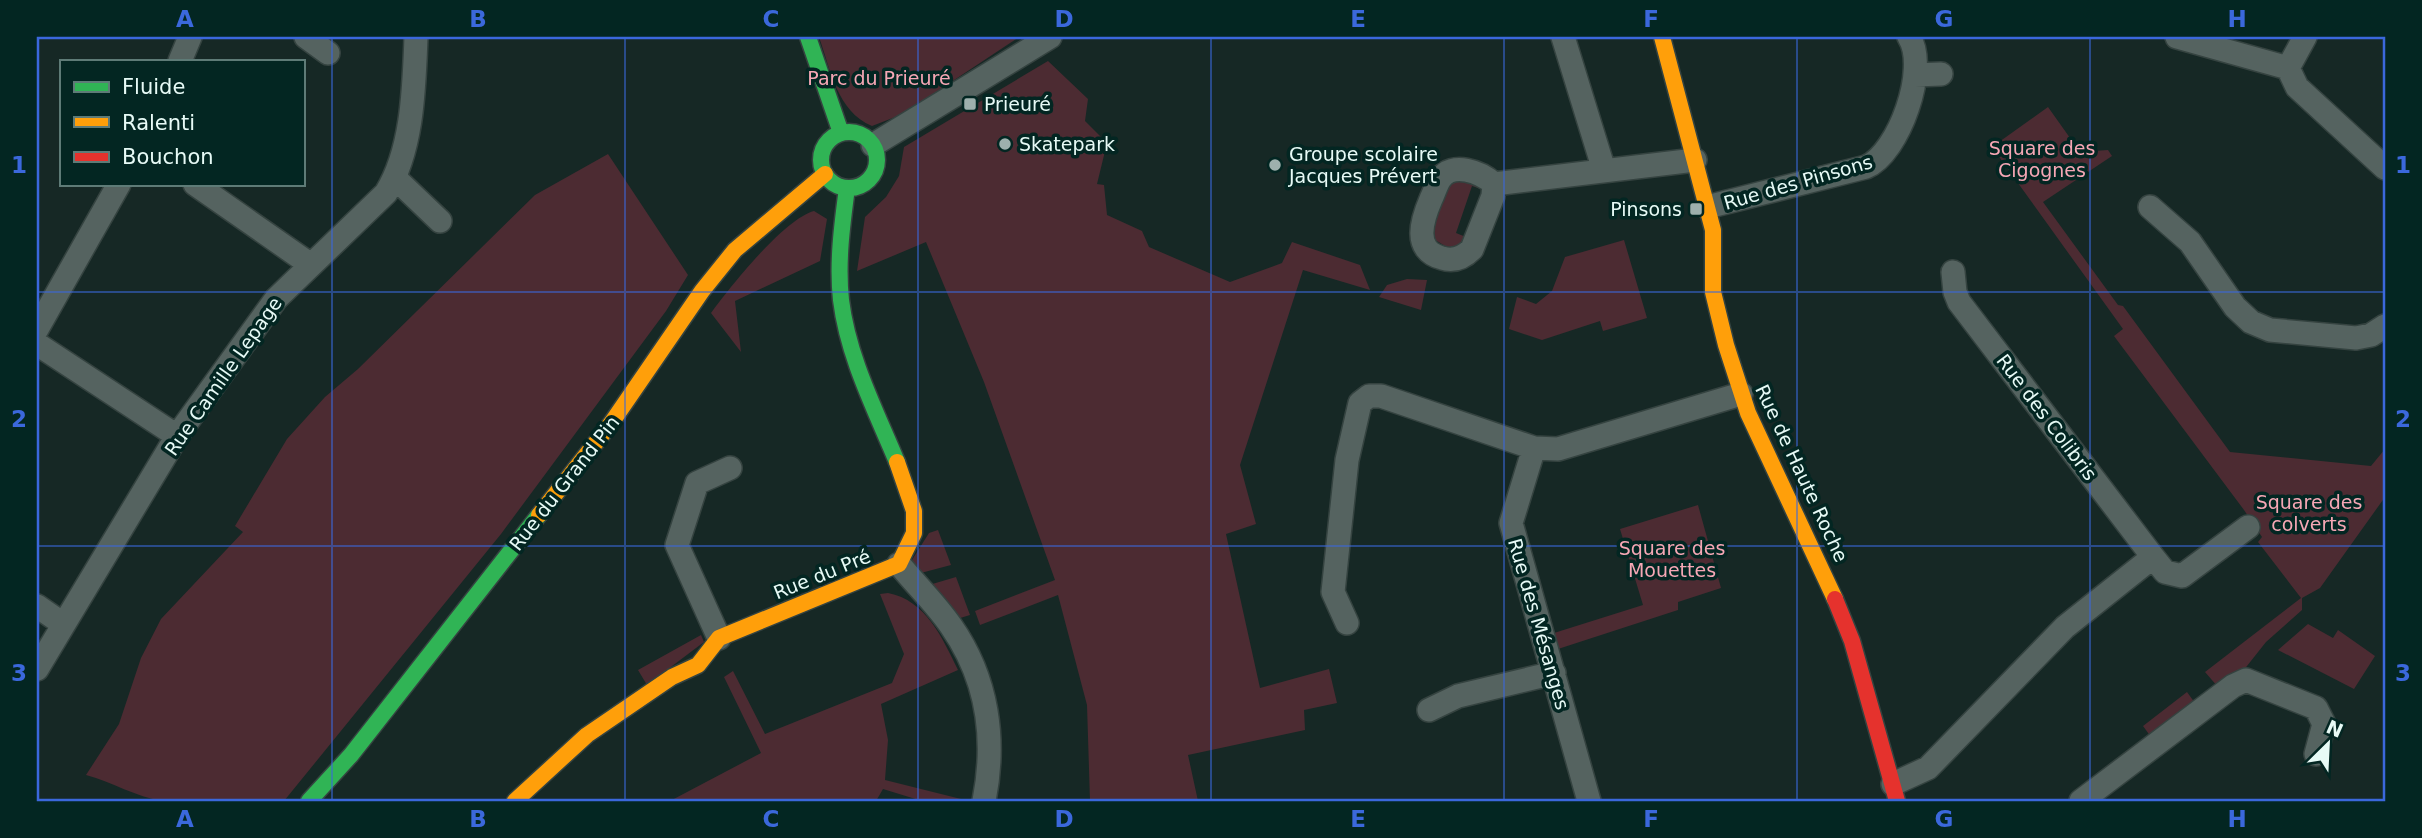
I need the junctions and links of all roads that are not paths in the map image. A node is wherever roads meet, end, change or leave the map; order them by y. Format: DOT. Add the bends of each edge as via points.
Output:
graph roads {
  1 [pos="190,37"];
  2 [pos="306,37"];
  3 [pos="808,37"];
  4 [pos="1050,37"];
  5 [pos="1563,37"];
  6 [pos="1662,37"];
  7 [pos="1909,37"];
  8 [pos="2177,37"];
  9 [pos="2305,37"];
  10 [pos="417,46"];
  11 [pos="328,53"];
  12 [pos="180,60"];
  13 [pos="2288,68"];
  14 [pos="1941,74"];
  15 [pos="1915,75"];
  16 [pos="841,133"];
  17 [pos="873,145"];
  18 [pos="1695,160"];
  19 [pos="2385,168"];
  20 [pos="1604,170"];
  21 [pos="825,174"];
  22 [pos="395,178"];
  23 [pos="1494,184"];
  24 [pos="118,186"];
  25 [pos="198,186"];
  26 [pos="847,188"];
  27 [pos="1707,207"];
  28 [pos="2150,207"];
  29 [pos="440,221"];
  30 [pos="311,265"];
  31 [pos="1953,272"];
  32 [pos="2385,326"];
  33 [pos="37,329"];
  34 [pos="37,344"];
  35 [pos="1741,394"];
  36 [pos="177,436"];
  37 [pos="1534,448"];
  38 [pos="730,468"];
  39 [pos="2248,527"];
  40 [pos="2153,557"];
  41 [pos="900,564"];
  42 [pos="37,606"];
  43 [pos="1347,623"];
  44 [pos="63,624"];
  45 [pos="719,638"];
  46 [pos="37,669"];
  47 [pos="1554,673"];
  48 [pos="1429,710"];
  49 [pos="2316,754"];
  50 [pos="1895,793"];
  51 [pos="309,801"];
  52 [pos="515,801"];
  53 [pos="984,801"];
  54 [pos="1589,801"];
  55 [pos="2081,801"];
  1 -- 12 [label="street"];
  2 -- 11 [label="street"];
  3 -- 16 [label="street"];
  4 -- 17 [label="street"];
  5 -- 20 [label="street"];
  6 -- 18 [label="street, Rue de Haute Roche"];
  7 -- 15 [label="street, Rue des Pinsons" via="1915,49"];
  8 -- 13 [label="street"];
  9 -- 13 [label="street"];
  10 -- 22 [label="street, Rue Camille Lepage"];
  13 -- 19 [label="street" via="2297,87"];
  14 -- 15 [label="street"];
  15 -- 27 [label="street, Rue des Pinsons" via="1890,147 1874,164"];
  16 -- 17 [label="street" via="856,132"];
  16 -- 21 [label="street" via="823,150"];
  17 -- 26 [label="street" via="875,171 864,184"];
  18 -- 20 [label="street"];
  18 -- 27 [label="street, Rue de Haute Roche"];
  20 -- 23 [label="street"];
  21 -- 26 [label="street"];
  21 -- 51 [label="street, Rue du Grand Pin" via="735,250 612,422 351,755"];
  22 -- 29 [label="street"];
  22 -- 30 [label="street, Rue Camille Lepage" via="386,193"];
  24 -- 33 [label="street"];
  25 -- 30 [label="street"];
  26 -- 41 [label="street, Rue du Pré" via="841,300 914,511 914,533"];
  27 -- 35 [label="street, Rue de Haute Roche" via="1715,239 1716,308"];
  28 -- 32 [label="street" via="2200,254 2235,307 2251,322 2270,330 2356,338"];
  30 -- 36 [label="street, Rue Camille Lepage" via="276,299"];
  31 -- 40 [label="street, Rue des Colibris" via="1959,302"];
  34 -- 36 [label="street"];
  35 -- 37 [label="street" via="1588,442 1558,449"];
  35 -- 50 [label="street, Rue de Haute Roche" via="1824,569 1852,641"];
  36 -- 44 [label="street, Rue Camille Lepage"];
  37 -- 43 [label="street" via="1381,396 1369,396 1360,403 1347,460 1333,592"];
  37 -- 47 [label="street, Rue des Mésanges" via="1511,523"];
  38 -- 45 [label="street" via="697,483 677,545"];
  39 -- 40 [label="street, Rue des Colibris" via="2182,576 2165,572"];
  40 -- 50 [label="street" via="2065,627 1928,768"];
  41 -- 45 [label="street, Rue du Pré"];
  41 -- 53 [label="street" via="951,626 981,685 991,734"];
  42 -- 44 [label="street"];
  44 -- 46 [label="street, Rue Camille Lepage"];
  45 -- 52 [label="street, Rue du Pré" via="698,665 672,677 587,735"];
  47 -- 48 [label="street" via="1458,696"];
  47 -- 54 [label="street, Rue des Mésanges"];
  49 -- 55 [label="street" via="2324,724 2316,708 2246,680"];
}
